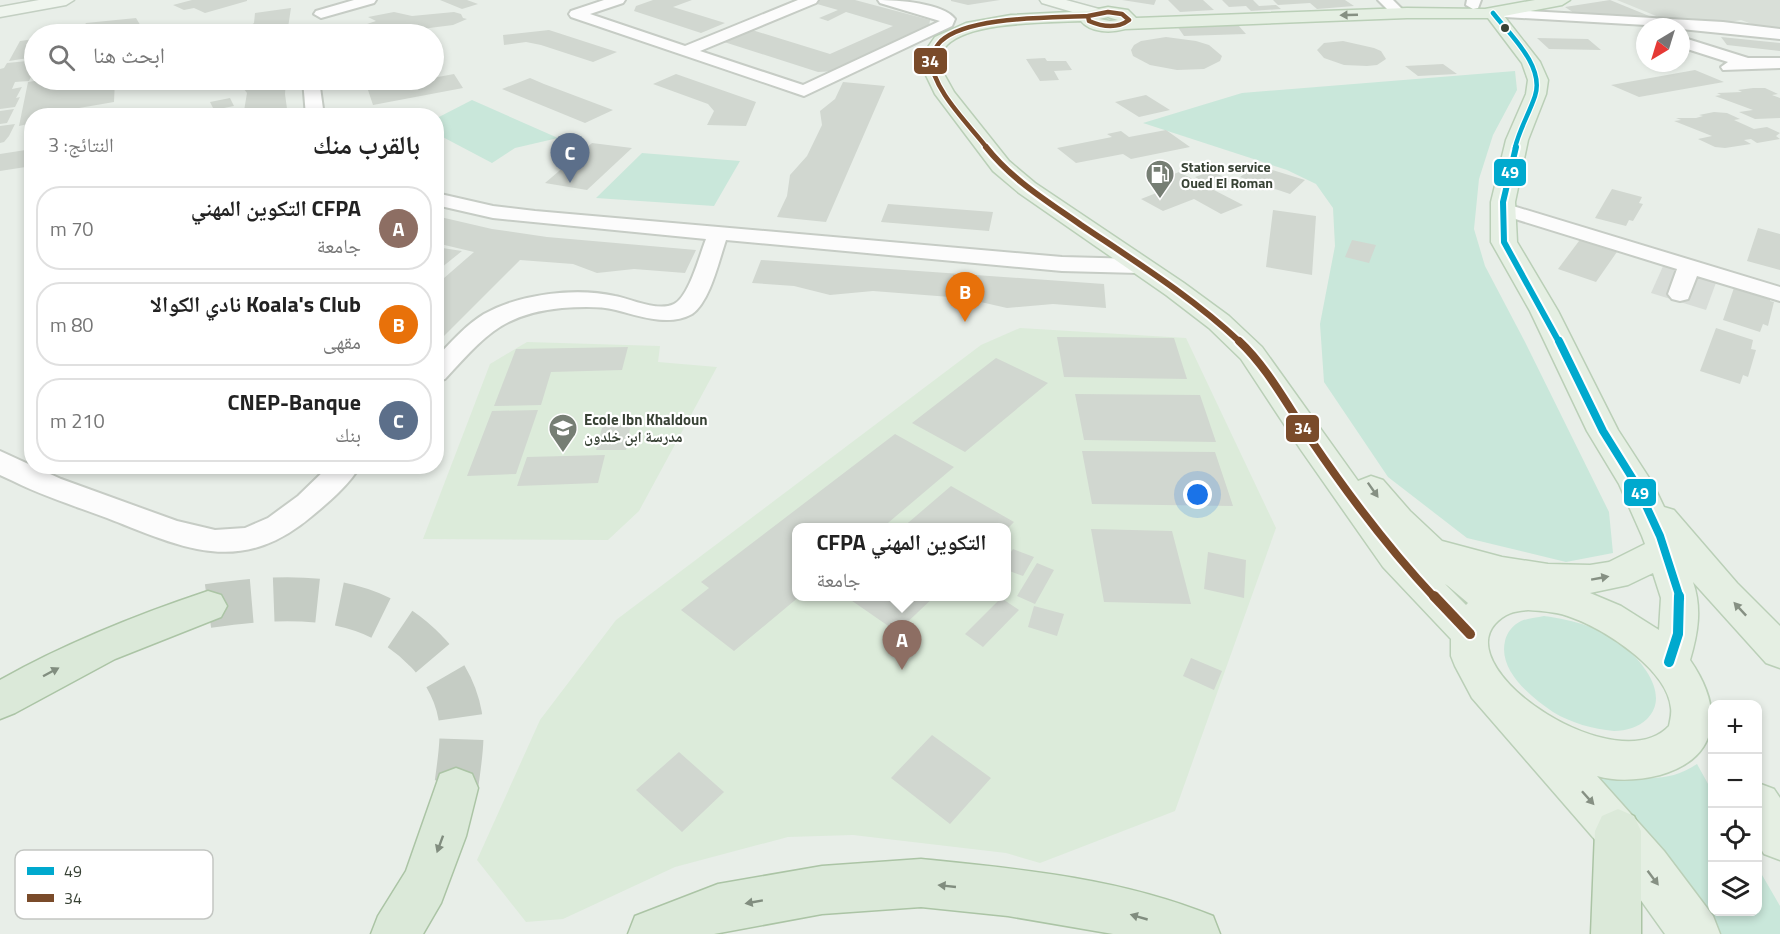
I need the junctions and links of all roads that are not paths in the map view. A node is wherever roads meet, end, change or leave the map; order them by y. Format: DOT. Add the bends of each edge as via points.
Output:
graph roads {
  1 [pos="47,0"];
  2 [pos="66,0"];
  3 [pos="369,0"];
  4 [pos="618,0"];
  5 [pos="811,0"];
  6 [pos="885,0"];
  7 [pos="1048,0"];
  8 [pos="1385,0"];
  9 [pos="1562,0"];
  10 [pos="1028,1"];
  11 [pos="1487,5"];
  12 [pos="0,10"];
  13 [pos="1403,13"];
  14 [pos="321,14"];
  15 [pos="1104,18"];
  16 [pos="1620,22"];
  17 [pos="980,25"];
  18 [pos="1636,27"];
  19 [pos="1780,34"];
  20 [pos="1690,45"];
  21 [pos="685,51"];
  22 [pos="1747,63"];
  23 [pos="1780,63"];
  24 [pos="1721,69"];
  25 [pos="312,90"];
  26 [pos="314,108"];
  27 [pos="444,201"];
  28 [pos="1503,209"];
  29 [pos="718,234"];
  30 [pos="1139,266"];
  31 [pos="1689,266"];
  32 [pos="1680,294"];
  33 [pos="1780,294"];
  34 [pos="444,365"];
  35 [pos="0,461"];
  36 [pos="24,474"];
  37 [pos="25,474"];
  38 [pos="338,474"];
  39 [pos="1635,484"];
  40 [pos="1421,543"];
  41 [pos="1664,549"];
  42 [pos="1494,603"];
  43 [pos="208,606"];
  44 [pos="1470,634"];
  45 [pos="1780,652"];
  46 [pos="1669,662"];
  47 [pos="0,701"];
  48 [pos="1507,709"];
  49 [pos="1702,722"];
  50 [pos="456,788"];
  51 [pos="1761,808"];
  52 [pos="1618,831"];
  53 [pos="1780,838"];
  54 [pos="396,934"];
  55 [pos="653,934"];
  56 [pos="1195,934"];
  57 [pos="1616,934"];
  58 [pos="1695,934"];
  1 -- 12 [label="main road"];
  2 -- 12 [label="main road"];
  3 -- 14 [label="street"];
  4 -- 21 [label="street" via="576,14"];
  5 -- 21 [label="street"];
  6 -- 21 [label="street" via="948,19 947,23 804,91"];
  7 -- 15 [label="main road"];
  8 -- 13 [label="street"];
  9 -- 11 [label="main road"];
  10 -- 17 [label="main road" via="1028,8"];
  11 -- 13 [label="main road" via="1432,15"];
  11 -- 16 [label="street"];
  11 -- 28 [label="main road" via="1531,62 1538,80 1518,141"];
  13 -- 15 [label="main road, one-way" via="1228,19"];
  15 -- 17 [label="main road" via="1011,20"];
  15 -- 40 [label="main road, one-way" via="994,29 956,49 952,67 999,140 1020,160 1215,295 1249,324 1386,509"];
  16 -- 18 [label="street"];
  16 -- 19 [label="street"];
  17 -- 30 [label="main road" via="954,33 934,49 931,67 945,94 1001,166"];
  20 -- 22 [label="street"];
  22 -- 23 [label="street"];
  22 -- 24 [label="street"];
  25 -- 26 [label="street"];
  27 -- 29 [label="street" via="493,212"];
  28 -- 31 [label="street"];
  28 -- 39 [label="main road" via="1504,242"];
  29 -- 30 [label="street" via="1062,264"];
  29 -- 34 [label="street" via="691,303 678,310 660,313 606,302 573,301 526,308 501,315 479,329"];
  30 -- 44 [label="main road" via="1219,322 1252,353 1396,557"];
  31 -- 32 [label="street"];
  31 -- 33 [label="street"];
  35 -- 36 [label="street"];
  37 -- 38 [label="street" via="197,538 229,543 284,523 309,505"];
  39 -- 41 [label="main road"];
  45 -- 39 [label="main road, one-way" via="1682,544"];
  40 -- 41 [label="main road, one-way" via="1494,570 1586,580 1629,570"];
  40 -- 42 [label="main road"];
  41 -- 46 [label="main road" via="1680,598 1678,634"];
  42 -- 44 [label="main road" via="1478,615"];
  42 -- 46 [label="main road" via="1518,596 1580,604 1613,618 1644,638"];
  47 -- 43 [label="highway, one-way" via="109,643"];
  44 -- 48 [label="main road" via="1472,657 1484,683"];
  46 -- 49 [label="main road"];
  48 -- 49 [label="main road" via="1539,733 1576,751 1615,760 1649,760 1676,749 1690,730"];
  48 -- 52 [label="main road, one-way"];
  50 -- 54 [label="highway, one-way" via="424,886"];
  51 -- 53 [label="main road"];
  52 -- 57 [label="highway"];
  52 -- 58 [label="main road, one-way"];
  56 -- 55 [label="highway, one-way" via="1104,907 921,883 822,890 718,908"];
}
